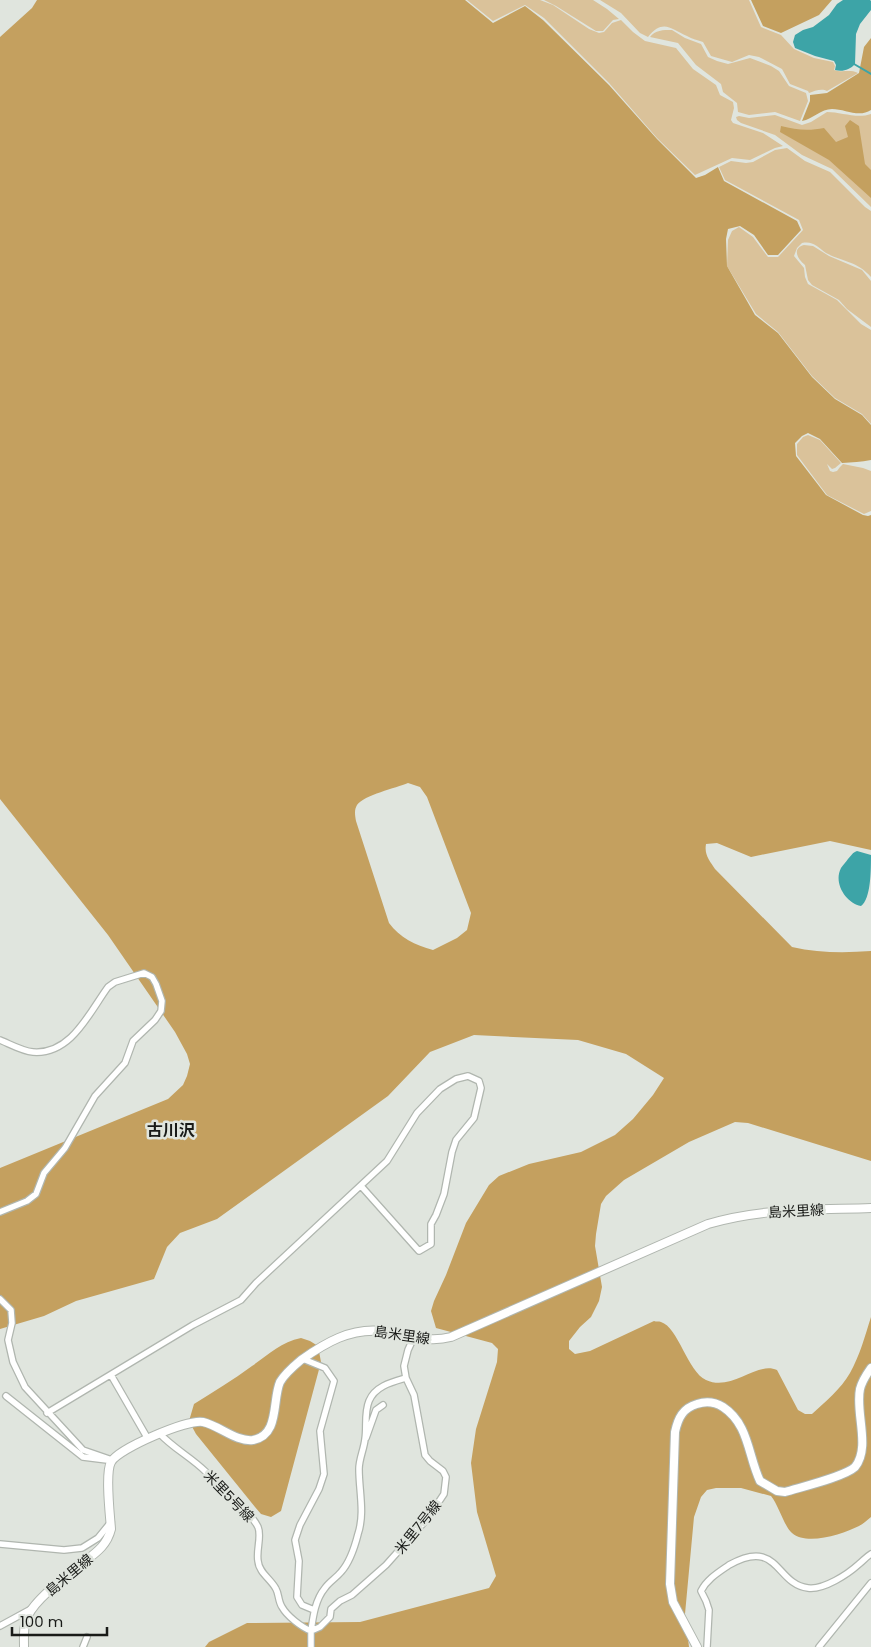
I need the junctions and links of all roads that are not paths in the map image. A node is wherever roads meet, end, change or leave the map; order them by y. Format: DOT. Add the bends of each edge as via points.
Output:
graph roads {
  1 [pos="0,1039"];
  2 [pos="361,1186"];
  3 [pos="871,1208"];
  4 [pos="0,1212"];
  5 [pos="0,1299"];
  6 [pos="414,1337"];
  7 [pos="303,1359"];
  8 [pos="871,1368"];
  9 [pos="111,1375"];
  10 [pos="406,1378"];
  11 [pos="6,1396"];
  12 [pos="383,1406"];
  13 [pos="47,1412"];
  14 [pos="159,1434"];
  15 [pos="148,1439"];
  16 [pos="365,1441"];
  17 [pos="112,1460"];
  18 [pos="111,1522"];
  19 [pos="0,1544"];
  20 [pos="871,1554"];
  21 [pos="871,1583"];
  22 [pos="33,1608"];
  23 [pos="314,1610"];
  24 [pos="0,1626"];
  25 [pos="311,1631"];
  26 [pos="87,1637"];
  27 [pos="24,1647"];
  28 [pos="83,1647"];
  29 [pos="311,1647"];
  30 [pos="697,1647"];
  31 [pos="707,1647"];
  32 [pos="819,1647"];
  1 -- 4 [label="street" via="32,1052 52,1051 77,1032 108,987 144,973 152,977 162,1000 155,1020 133,1041 125,1063 95,1096 65,1148 44,1173 36,1194"];
  2 -- 9 [label="street" via="419,1251 431,1244 431,1224 444,1194 456,1140 474,1118 482,1088 479,1081 468,1076 440,1089 417,1113 387,1161 241,1300"];
  3 -- 6 [label="street, 島米里線" via="791,1210 730,1217 698,1228 452,1337 439,1341"];
  5 -- 13 [label="street" via="11,1310 8,1340 13,1362 24,1387"];
  6 -- 7 [label="street, 島米里線" via="359,1330 334,1339"];
  6 -- 10 [label="street, 米里7号線" via="404,1366"];
  7 -- 14 [label="street, 島米里線" via="281,1380 272,1423 265,1434 253,1440 239,1438 202,1422 181,1425"];
  7 -- 23 [label="street" via="325,1368 334,1381 320,1431 324,1474 295,1540 299,1561 297,1598 302,1606"];
  8 -- 30 [label="street" via="860,1390 865,1447 856,1467 785,1492 777,1492 760,1481 746,1437 732,1413 719,1405 704,1402 681,1413 675,1432 670,1584 673,1602"];
  9 -- 13 [label="street"];
  9 -- 15 [label="street"];
  10 -- 16 [label="street" via="388,1383 369,1401"];
  10 -- 25 [label="street, 米里7号線" via="414,1395 425,1455 446,1477 444,1494 428,1518 386,1565 352,1595 340,1601 332,1609 330,1617"];
  11 -- 17 [label="street" via="83,1457"];
  12 -- 16 [label="street" via="376,1410"];
  13 -- 17 [label="street" via="83,1450"];
  14 -- 15 [label="street, 島米里線"];
  14 -- 25 [label="street, 米里5号線" via="208,1473 219,1490 254,1522 259,1529 257,1549 262,1571 277,1590 282,1608"];
  15 -- 17 [label="street, 島米里線"];
  16 -- 23 [label="street" via="359,1467 361,1522 358,1534 343,1570 325,1588"];
  17 -- 18 [label="street, 島米里線" via="108,1470"];
  18 -- 19 [label="street" via="98,1538 82,1548 64,1550"];
  18 -- 22 [label="street, 島米里線" via="104,1545"];
  20 -- 31 [label="street" via="828,1584 809,1588 796,1584 772,1561 762,1557 738,1560 704,1585 702,1591 709,1610"];
  21 -- 32 [label="street"];
  22 -- 24 [label="street"];
  22 -- 27 [label="street, 島米里線" via="24,1631"];
  23 -- 25 [label="street"];
  25 -- 29 [label="street"];
  26 -- 28 [label="street"];
}
